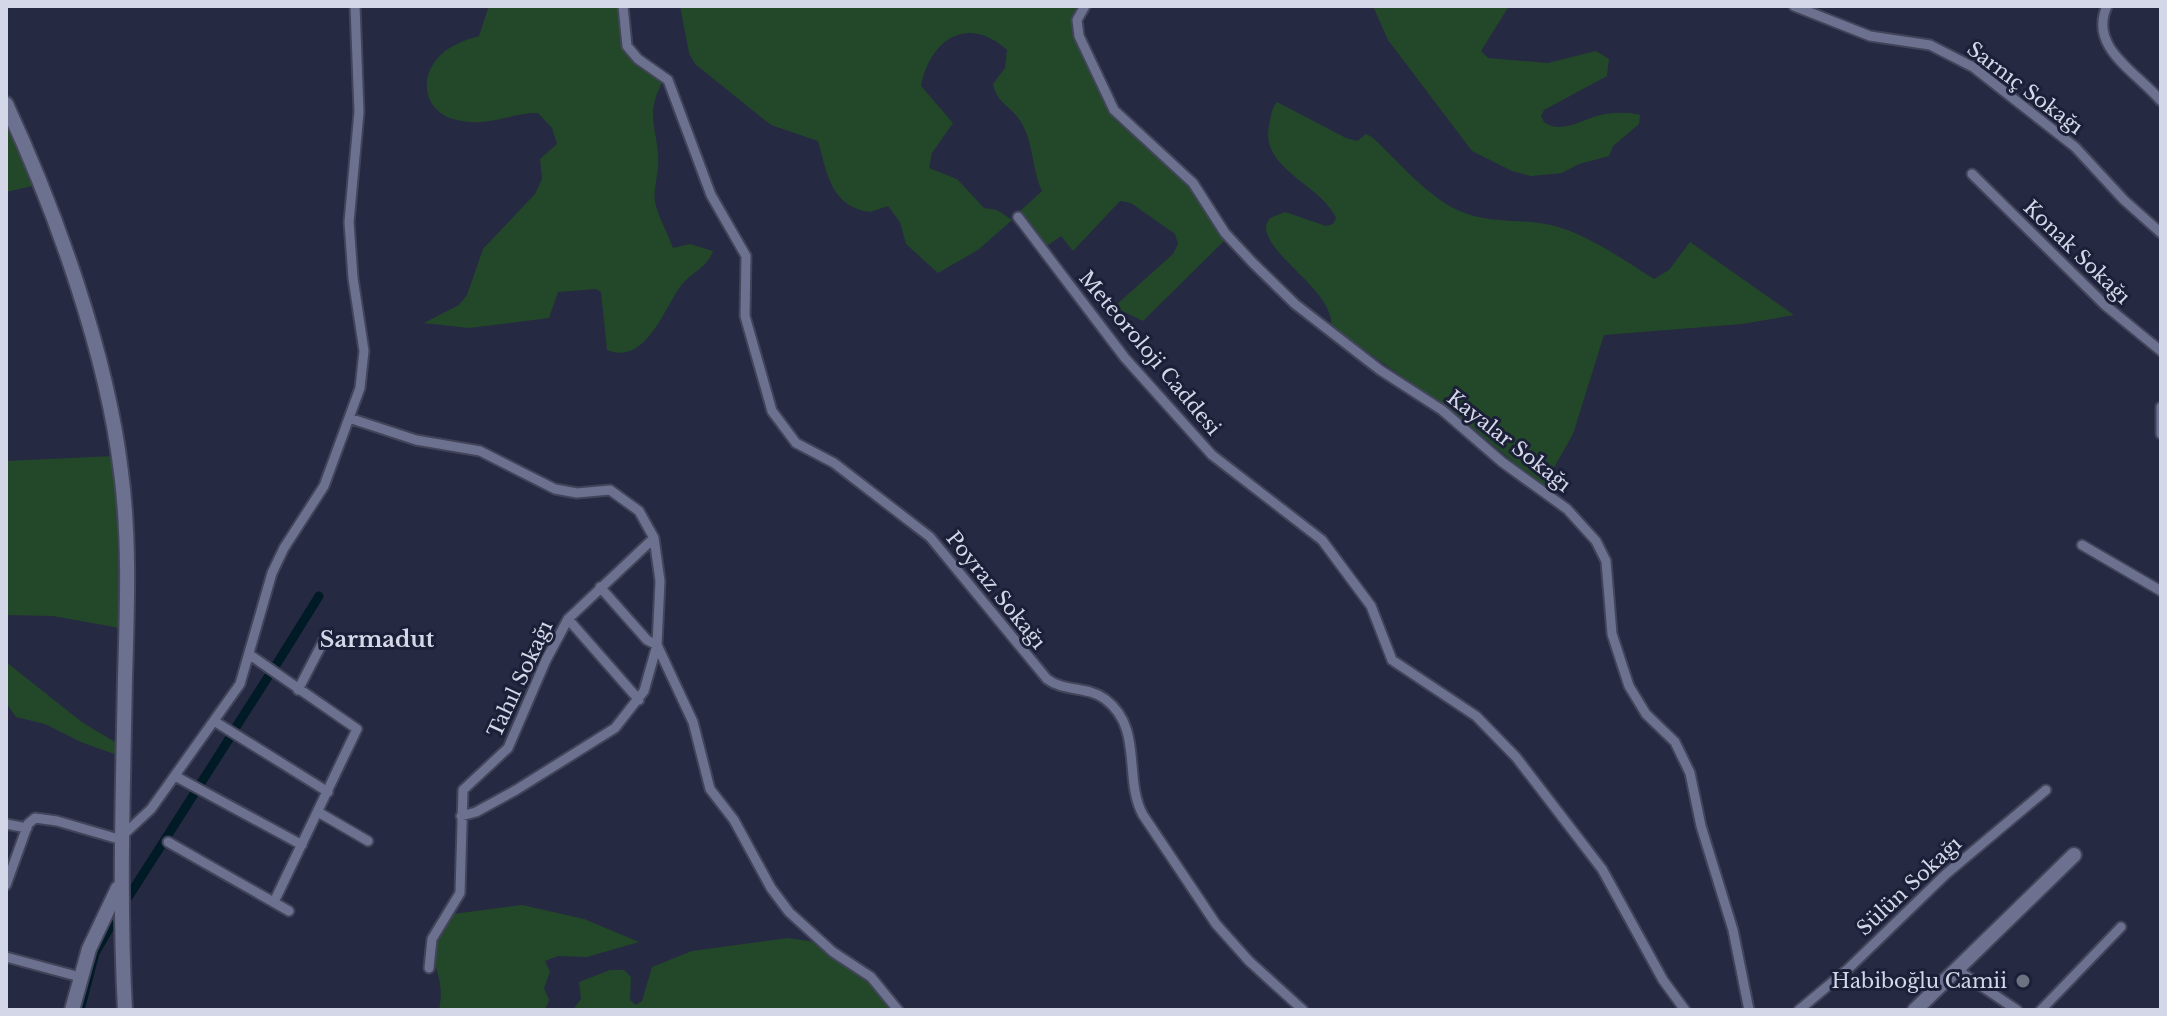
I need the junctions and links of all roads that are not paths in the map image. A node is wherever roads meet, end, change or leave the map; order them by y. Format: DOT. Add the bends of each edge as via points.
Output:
graph roads {
  1 [pos="355,6"];
  2 [pos="623,6"];
  3 [pos="1085,6"];
  4 [pos="1794,6"];
  5 [pos="2107,6"];
  6 [pos="2161,101"];
  7 [pos="6,104"];
  8 [pos="1972,174"];
  9 [pos="1018,217"];
  10 [pos="2161,233"];
  11 [pos="2161,351"];
  12 [pos="2161,407"];
  13 [pos="349,418"];
  14 [pos="2161,434"];
  15 [pos="654,538"];
  16 [pos="2082,545"];
  17 [pos="600,587"];
  18 [pos="2161,591"];
  19 [pos="568,619"];
  20 [pos="325,638"];
  21 [pos="657,645"];
  22 [pos="250,655"];
  23 [pos="298,690"];
  24 [pos="639,700"];
  25 [pos="214,721"];
  26 [pos="175,776"];
  27 [pos="2046,790"];
  28 [pos="328,792"];
  29 [pos="318,812"];
  30 [pos="461,816"];
  31 [pos="6,824"];
  32 [pos="27,828"];
  33 [pos="122,838"];
  34 [pos="368,841"];
  35 [pos="168,842"];
  36 [pos="302,845"];
  37 [pos="2074,855"];
  38 [pos="120,884"];
  39 [pos="6,885"];
  40 [pos="274,902"];
  41 [pos="289,911"];
  42 [pos="2121,927"];
  43 [pos="6,957"];
  44 [pos="429,968"];
  45 [pos="1959,971"];
  46 [pos="80,977"];
  47 [pos="72,1010"];
  48 [pos="125,1010"];
  49 [pos="898,1010"];
  50 [pos="1303,1010"];
  51 [pos="1685,1010"];
  52 [pos="1749,1010"];
  53 [pos="1799,1010"];
  54 [pos="1915,1010"];
  55 [pos="2017,1010"];
  56 [pos="2041,1010"];
  1 -- 13 [label="street" via="359,112 350,250 364,366"];
  2 -- 50 [label="street, Poyraz Sokağı" via="627,46 674,90 711,195 746,256 745,316 768,401 781,425 796,443 834,463 930,537 1047,679 1096,695 1115,709 1131,744 1135,796 1143,815 1216,924"];
  3 -- 52 [label="street, Kayalar Sokağı" via="1077,20 1079,36 1114,110 1193,183 1225,233 1261,271 1295,304 1567,509 1596,541 1606,561 1612,634 1629,686 1646,714 1675,742 1690,773"];
  4 -- 10 [label="street, Sarnıç Sokağı" via="1870,36 1930,45 1973,67 2075,147"];
  5 -- 6 [label="street" via="2101,25 2108,47"];
  7 -- 33 [label="main road" via="77,291 116,435 127,608"];
  8 -- 11 [label="street, Konak Sokağı" via="2106,306"];
  9 -- 51 [label="street, Meteoroloji Caddesi" via="1125,358 1195,437 1223,465 1322,540 1371,606 1392,660 1476,716 1516,757 1602,869"];
  12 -- 14 [label="street"];
  13 -- 15 [label="street" via="416,440 480,451 555,489 610,490 639,511"];
  13 -- 22 [label="street" via="324,486 272,573"];
  15 -- 17 [label="street, Tahıl Sokağı"];
  15 -- 21 [label="street" via="660,581"];
  16 -- 18 [label="street"];
  17 -- 19 [label="street, Tahıl Sokağı"];
  17 -- 21 [label="street"];
  19 -- 24 [label="street"];
  19 -- 30 [label="street, Tahıl Sokağı" via="508,748 463,790"];
  20 -- 23 [label="street"];
  21 -- 24 [label="street"];
  21 -- 49 [label="street" via="693,722 710,789 734,820 771,888 801,924 871,977"];
  22 -- 23 [label="street"];
  22 -- 25 [label="street" via="240,684"];
  23 -- 28 [label="street" via="357,729"];
  24 -- 30 [label="street" via="609,732 505,796"];
  25 -- 26 [label="street"];
  25 -- 28 [label="street"];
  26 -- 33 [label="street"];
  26 -- 36 [label="street"];
  27 -- 53 [label="street, Sülün Sokağı"];
  28 -- 29 [label="street"];
  29 -- 34 [label="street"];
  29 -- 36 [label="street"];
  30 -- 44 [label="street, Tahıl Sokağı" via="460,893 432,939"];
  31 -- 32 [label="street"];
  32 -- 33 [label="street" via="32,819 42,818"];
  32 -- 39 [label="street"];
  33 -- 38 [label="main road"];
  35 -- 40 [label="street"];
  36 -- 40 [label="street"];
  37 -- 45 [label="main road"];
  38 -- 46 [label="main road"];
  38 -- 48 [label="main road"];
  40 -- 41 [label="street"];
  42 -- 56 [label="street"];
  43 -- 46 [label="street"];
  45 -- 54 [label="main road"];
  45 -- 55 [label="street"];
  46 -- 47 [label="main road"];
}
